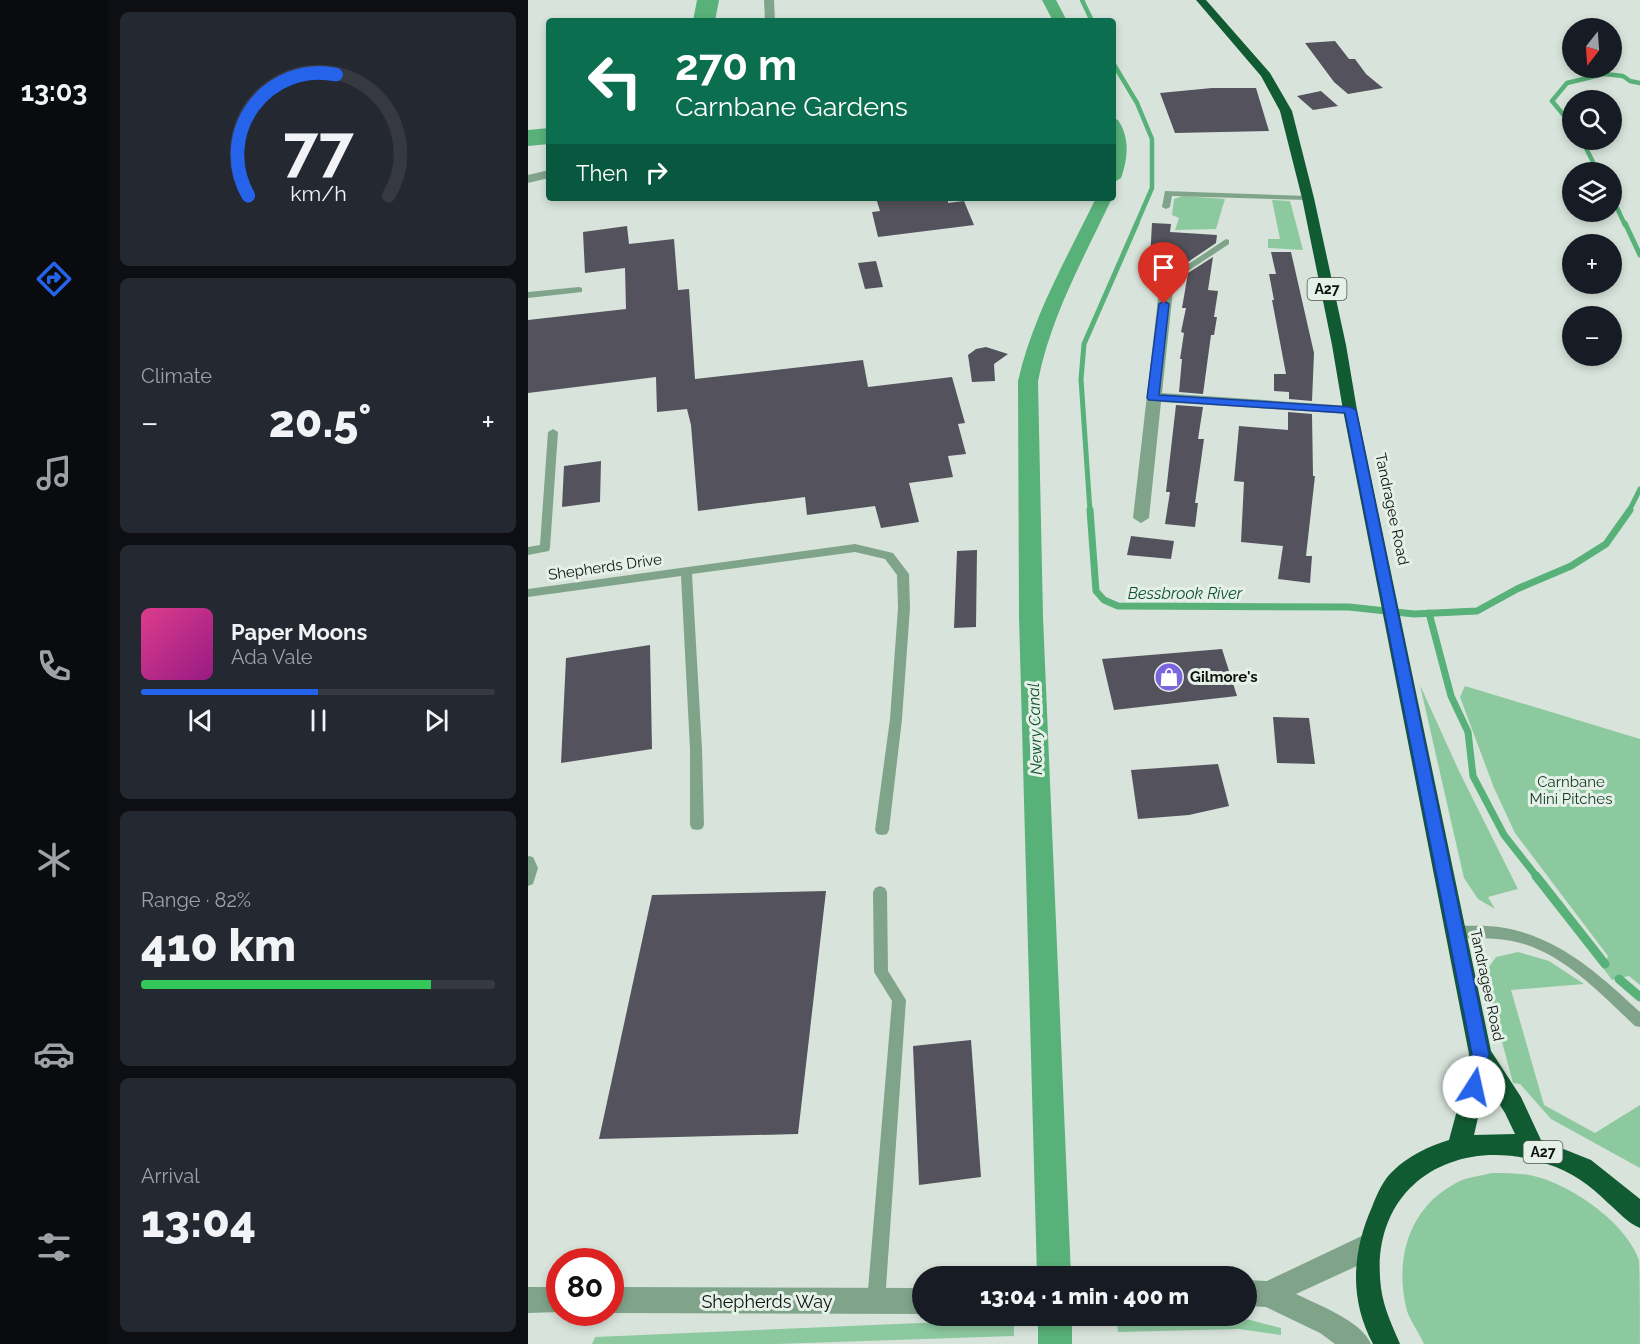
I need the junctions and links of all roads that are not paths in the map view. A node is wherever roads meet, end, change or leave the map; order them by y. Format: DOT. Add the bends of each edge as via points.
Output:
graph roads {
  1 [pos="769,0"];
  2 [pos="1201,0"];
  3 [pos="770,18"];
  4 [pos="546,175"];
  5 [pos="528,179"];
  6 [pos="1308,198"];
  7 [pos="1166,207"];
  8 [pos="1226,242"];
  9 [pos="1167,280"];
  10 [pos="579,290"];
  11 [pos="528,295"];
  12 [pos="1153,398"];
  13 [pos="1350,410"];
  14 [pos="553,432"];
  15 [pos="1141,518"];
  16 [pos="528,551"];
  17 [pos="686,571"];
  18 [pos="528,593"];
  19 [pos="697,825"];
  20 [pos="882,830"];
  21 [pos="528,861"];
  22 [pos="528,880"];
  23 [pos="880,892"];
  24 [pos="1455,932"];
  25 [pos="1640,1022"];
  26 [pos="1480,1054"];
  27 [pos="1459,1147"];
  28 [pos="1533,1148"];
  29 [pos="1608,1185"];
  30 [pos="1640,1197"];
  31 [pos="1640,1216"];
  32 [pos="1368,1245"];
  33 [pos="1257,1293"];
  34 [pos="528,1300"];
  35 [pos="546,1300"];
  36 [pos="624,1300"];
  37 [pos="912,1301"];
  38 [pos="876,1302"];
  39 [pos="1358,1344"];
  40 [pos="1387,1344"];
  1 -- 3 [label="street"];
  2 -- 6 [label="highway, Tandragee Road / A27" via="1251,55 1278,94 1293,131"];
  4 -- 5 [label="street"];
  6 -- 7 [label="lane" via="1168,194"];
  6 -- 13 [label="highway, Tandragee Road / A27"];
  8 -- 9 [label="lane"];
  9 -- 12 [label="street"];
  10 -- 11 [label="lane"];
  12 -- 13 [label="street"];
  12 -- 15 [label="street"];
  13 -- 24 [label="highway, Tandragee Road / A27"];
  14 -- 16 [label="lane" via="545,548"];
  17 -- 18 [label="lane, Shepherds Drive"];
  17 -- 19 [label="lane"];
  17 -- 20 [label="lane, Shepherds Drive" via="855,548 889,556 897,564 903,574 904,608"];
  21 -- 22 [label="lane"];
  23 -- 38 [label="lane" via="881,972 899,1000"];
  24 -- 25 [label="lane" via="1507,934 1547,946 1597,981"];
  24 -- 26 [label="highway, Tandragee Road / A27"];
  26 -- 27 [label="highway, Tandragee Road / A27"];
  26 -- 28 [label="highway, Tandragee Road / A27" via="1513,1105"];
  27 -- 28 [label="highway, A27" via="1495,1143"];
  27 -- 32 [label="highway, A27" via="1427,1159 1400,1180"];
  28 -- 29 [label="highway, A27" via="1572,1162"];
  29 -- 30 [label="highway, A27"];
  29 -- 31 [label="highway, A27"];
  32 -- 33 [label="street" via="1348,1257"];
  32 -- 40 [label="highway, A27" via="1368,1289 1380,1333"];
  33 -- 39 [label="street" via="1329,1324"];
  34 -- 35 [label="street"];
  36 -- 38 [label="street, Shepherds Way"];
  37 -- 38 [label="street, Shepherds Way"];
}
